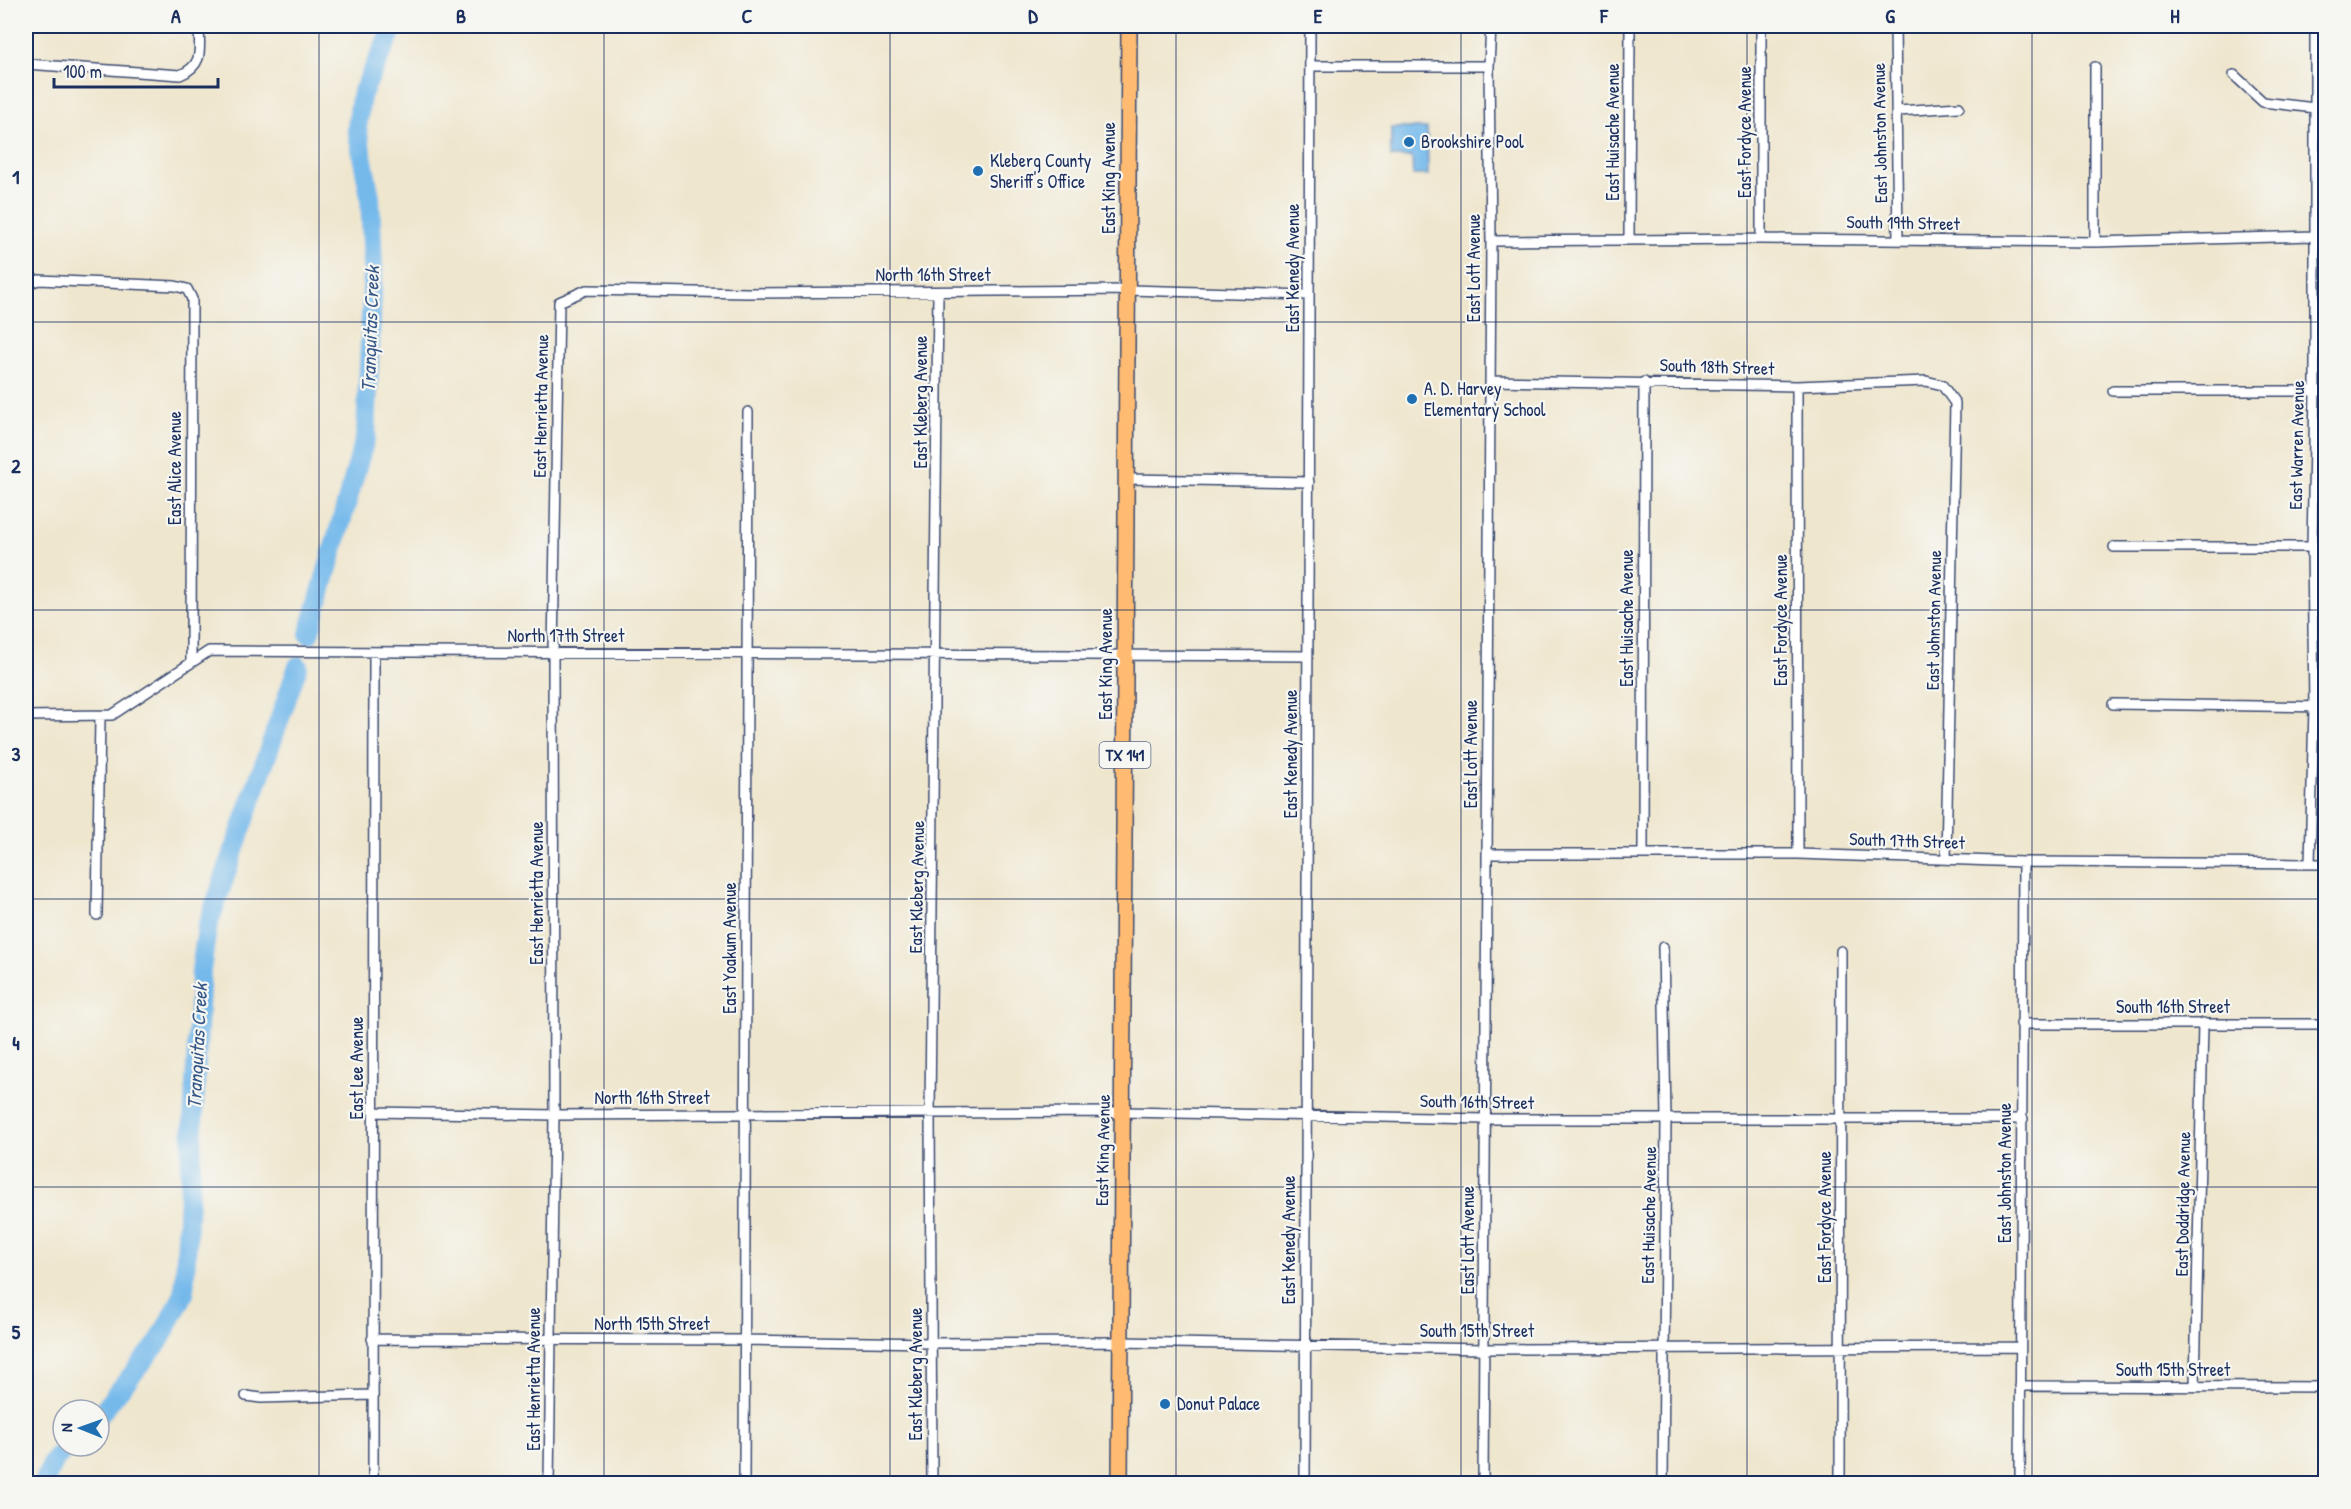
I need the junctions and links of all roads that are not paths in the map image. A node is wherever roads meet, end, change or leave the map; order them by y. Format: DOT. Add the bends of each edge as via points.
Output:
graph roads {
  1 [pos="199,26"];
  2 [pos="1129,26"];
  3 [pos="1310,26"];
  4 [pos="1491,26"];
  5 [pos="1630,26"];
  6 [pos="1761,26"];
  7 [pos="1895,26"];
  8 [pos="2315,26"];
  9 [pos="26,64"];
  10 [pos="1310,66"];
  11 [pos="1489,66"];
  12 [pos="2095,67"];
  13 [pos="2234,75"];
  14 [pos="1959,107"];
  15 [pos="2315,108"];
  16 [pos="1898,111"];
  17 [pos="2314,236"];
  18 [pos="1629,239"];
  19 [pos="1761,239"];
  20 [pos="1898,239"];
  21 [pos="1491,241"];
  22 [pos="2095,242"];
  23 [pos="26,284"];
  24 [pos="1129,290"];
  25 [pos="938,292"];
  26 [pos="1309,295"];
  27 [pos="559,302"];
  28 [pos="1490,381"];
  29 [pos="1644,382"];
  30 [pos="1942,385"];
  31 [pos="1797,386"];
  32 [pos="2315,391"];
  33 [pos="2325,391"];
  34 [pos="2113,392"];
  35 [pos="748,412"];
  36 [pos="1126,479"];
  37 [pos="1309,482"];
  38 [pos="2114,547"];
  39 [pos="2312,547"];
  40 [pos="2325,547"];
  41 [pos="374,652"];
  42 [pos="553,652"];
  43 [pos="746,653"];
  44 [pos="936,653"];
  45 [pos="1125,655"];
  46 [pos="1308,656"];
  47 [pos="191,661"];
  48 [pos="2113,704"];
  49 [pos="2314,707"];
  50 [pos="2325,707"];
  51 [pos="26,716"];
  52 [pos="100,717"];
  53 [pos="1487,854"];
  54 [pos="1643,854"];
  55 [pos="1798,854"];
  56 [pos="1946,859"];
  57 [pos="2023,862"];
  58 [pos="2310,864"];
  59 [pos="2325,864"];
  60 [pos="97,915"];
  61 [pos="1663,947"];
  62 [pos="1841,951"];
  63 [pos="2203,1023"];
  64 [pos="2021,1024"];
  65 [pos="2325,1024"];
  66 [pos="373,1112"];
  67 [pos="1123,1112"];
  68 [pos="930,1113"];
  69 [pos="746,1114"];
  70 [pos="554,1115"];
  71 [pos="1306,1116"];
  72 [pos="1485,1119"];
  73 [pos="1666,1119"];
  74 [pos="1842,1119"];
  75 [pos="2023,1119"];
  76 [pos="372,1339"];
  77 [pos="746,1340"];
  78 [pos="550,1341"];
  79 [pos="1120,1342"];
  80 [pos="933,1343"];
  81 [pos="1305,1345"];
  82 [pos="1664,1347"];
  83 [pos="2020,1347"];
  84 [pos="1841,1348"];
  85 [pos="1484,1349"];
  86 [pos="2020,1386"];
  87 [pos="2195,1386"];
  88 [pos="2325,1387"];
  89 [pos="372,1395"];
  90 [pos="246,1396"];
  91 [pos="373,1484"];
  92 [pos="549,1484"];
  93 [pos="744,1484"];
  94 [pos="932,1484"];
  95 [pos="1120,1484"];
  96 [pos="1305,1484"];
  97 [pos="1483,1484"];
  98 [pos="1663,1484"];
  99 [pos="1840,1484"];
  100 [pos="2020,1484"];
  1 -- 9 [label="street" via="199,59 193,70 180,75"];
  2 -- 24 [label="main road, East King Avenue / TX 141"];
  3 -- 10 [label="street, East Kenedy Avenue"];
  4 -- 11 [label="street, East Lott Avenue"];
  5 -- 18 [label="street, East Huisache Avenue"];
  6 -- 19 [label="street, East Fordyce Avenue"];
  7 -- 16 [label="street, East Johnston Avenue"];
  8 -- 15 [label="street, East Warren Avenue"];
  10 -- 11 [label="street"];
  10 -- 26 [label="street, East Kenedy Avenue"];
  11 -- 21 [label="street, East Lott Avenue"];
  12 -- 22 [label="street"];
  13 -- 15 [label="street" via="2263,102"];
  14 -- 16 [label="street"];
  15 -- 17 [label="street, East Warren Avenue"];
  16 -- 20 [label="street, East Johnston Avenue"];
  17 -- 22 [label="street, South 19th Street"];
  17 -- 32 [label="street, East Warren Avenue"];
  18 -- 19 [label="street, South 19th Street"];
  18 -- 21 [label="street, South 19th Street"];
  19 -- 20 [label="street, South 19th Street"];
  20 -- 22 [label="street, South 19th Street"];
  21 -- 28 [label="street, East Lott Avenue"];
  23 -- 47 [label="street, East Alice Avenue" via="39,280 175,285 187,289 192,299"];
  24 -- 25 [label="street, North 16th Street"];
  24 -- 26 [label="street, North 16th Street"];
  24 -- 36 [label="main road, East King Avenue / TX 141"];
  25 -- 27 [label="street, North 16th Street" via="586,290"];
  25 -- 44 [label="street, East Kleberg Avenue"];
  26 -- 37 [label="street, East Kenedy Avenue"];
  27 -- 42 [label="street, East Henrietta Avenue"];
  28 -- 29 [label="street, South 18th Street"];
  28 -- 53 [label="street, East Lott Avenue"];
  29 -- 31 [label="street, South 18th Street"];
  29 -- 54 [label="street, East Huisache Avenue"];
  30 -- 31 [label="street, South 18th Street" via="1926,381"];
  30 -- 56 [label="street, East Johnston Avenue" via="1955,403"];
  31 -- 55 [label="street, East Fordyce Avenue"];
  32 -- 33 [label="street"];
  32 -- 34 [label="street"];
  32 -- 39 [label="street, East Warren Avenue"];
  35 -- 43 [label="street, East Yoakum Avenue"];
  36 -- 37 [label="street"];
  36 -- 45 [label="main road, East King Avenue / TX 141"];
  37 -- 46 [label="street, East Kenedy Avenue"];
  38 -- 39 [label="street"];
  39 -- 40 [label="street"];
  39 -- 49 [label="street, East Warren Avenue"];
  41 -- 42 [label="street, North 17th Street"];
  41 -- 47 [label="street, North 17th Street" via="209,651"];
  41 -- 66 [label="street, East Lee Avenue"];
  42 -- 43 [label="street, North 17th Street"];
  42 -- 70 [label="street, East Henrietta Avenue"];
  43 -- 44 [label="street, North 17th Street"];
  43 -- 69 [label="street, East Yoakum Avenue"];
  44 -- 45 [label="street, North 17th Street"];
  44 -- 68 [label="street, East Kleberg Avenue"];
  45 -- 46 [label="street"];
  45 -- 67 [label="main road, East King Avenue / TX 141"];
  46 -- 71 [label="street, East Kenedy Avenue"];
  47 -- 52 [label="street, North 17th Street" via="112,715"];
  48 -- 49 [label="street"];
  49 -- 50 [label="street"];
  49 -- 58 [label="street, East Warren Avenue"];
  51 -- 52 [label="street, North 17th Street"];
  52 -- 60 [label="street"];
  53 -- 54 [label="street, South 17th Street"];
  53 -- 72 [label="street, East Lott Avenue"];
  54 -- 55 [label="street, South 17th Street"];
  55 -- 56 [label="street, South 17th Street"];
  56 -- 57 [label="street, South 17th Street"];
  57 -- 58 [label="street, South 17th Street"];
  57 -- 64 [label="street, East Johnston Avenue"];
  58 -- 59 [label="street, South 17th Street"];
  61 -- 73 [label="street, East Huisache Avenue"];
  62 -- 74 [label="street, East Fordyce Avenue"];
  63 -- 64 [label="street, South 16th Street"];
  63 -- 65 [label="street, South 16th Street"];
  63 -- 87 [label="street, East Doddridge Avenue"];
  64 -- 75 [label="street, East Johnston Avenue"];
  66 -- 70 [label="street, North 16th Street"];
  66 -- 76 [label="street, East Lee Avenue"];
  67 -- 68 [label="street, South 16th Street"];
  67 -- 71 [label="street, South 16th Street"];
  67 -- 79 [label="main road, East King Avenue / TX 141"];
  68 -- 69 [label="street, North 16th Street"];
  68 -- 80 [label="street, East Kleberg Avenue"];
  69 -- 70 [label="street, North 16th Street"];
  69 -- 77 [label="street, East Yoakum Avenue"];
  70 -- 78 [label="street, East Henrietta Avenue"];
  71 -- 72 [label="street, South 16th Street"];
  71 -- 81 [label="street, East Kenedy Avenue"];
  72 -- 73 [label="street, South 16th Street"];
  72 -- 85 [label="street, East Lott Avenue"];
  73 -- 74 [label="street, South 16th Street"];
  73 -- 82 [label="street, East Huisache Avenue"];
  74 -- 75 [label="street, South 16th Street"];
  74 -- 84 [label="street, East Fordyce Avenue"];
  75 -- 83 [label="street, East Johnston Avenue"];
  76 -- 78 [label="street, North 15th Street"];
  76 -- 89 [label="street, East Lee Avenue"];
  77 -- 78 [label="street, North 15th Street"];
  77 -- 80 [label="street, North 15th Street"];
  77 -- 93 [label="street, East Yoakum Avenue"];
  78 -- 92 [label="street, East Henrietta Avenue"];
  79 -- 80 [label="street, South 15th Street"];
  79 -- 81 [label="street, South 15th Street"];
  79 -- 95 [label="main road, East King Avenue / TX 141"];
  80 -- 94 [label="street, East Kleberg Avenue"];
  81 -- 85 [label="street, South 15th Street"];
  81 -- 96 [label="street, East Kenedy Avenue"];
  82 -- 84 [label="street, South 15th Street"];
  82 -- 85 [label="street, South 15th Street"];
  82 -- 98 [label="street, East Huisache Avenue"];
  83 -- 84 [label="street, South 15th Street"];
  83 -- 86 [label="street, East Johnston Avenue"];
  84 -- 99 [label="street, East Fordyce Avenue"];
  85 -- 97 [label="street, East Lott Avenue"];
  86 -- 87 [label="street, South 15th Street"];
  86 -- 100 [label="street, East Johnston Avenue"];
  87 -- 88 [label="street, South 15th Street"];
  89 -- 90 [label="street"];
  89 -- 91 [label="street, East Lee Avenue"];
}
